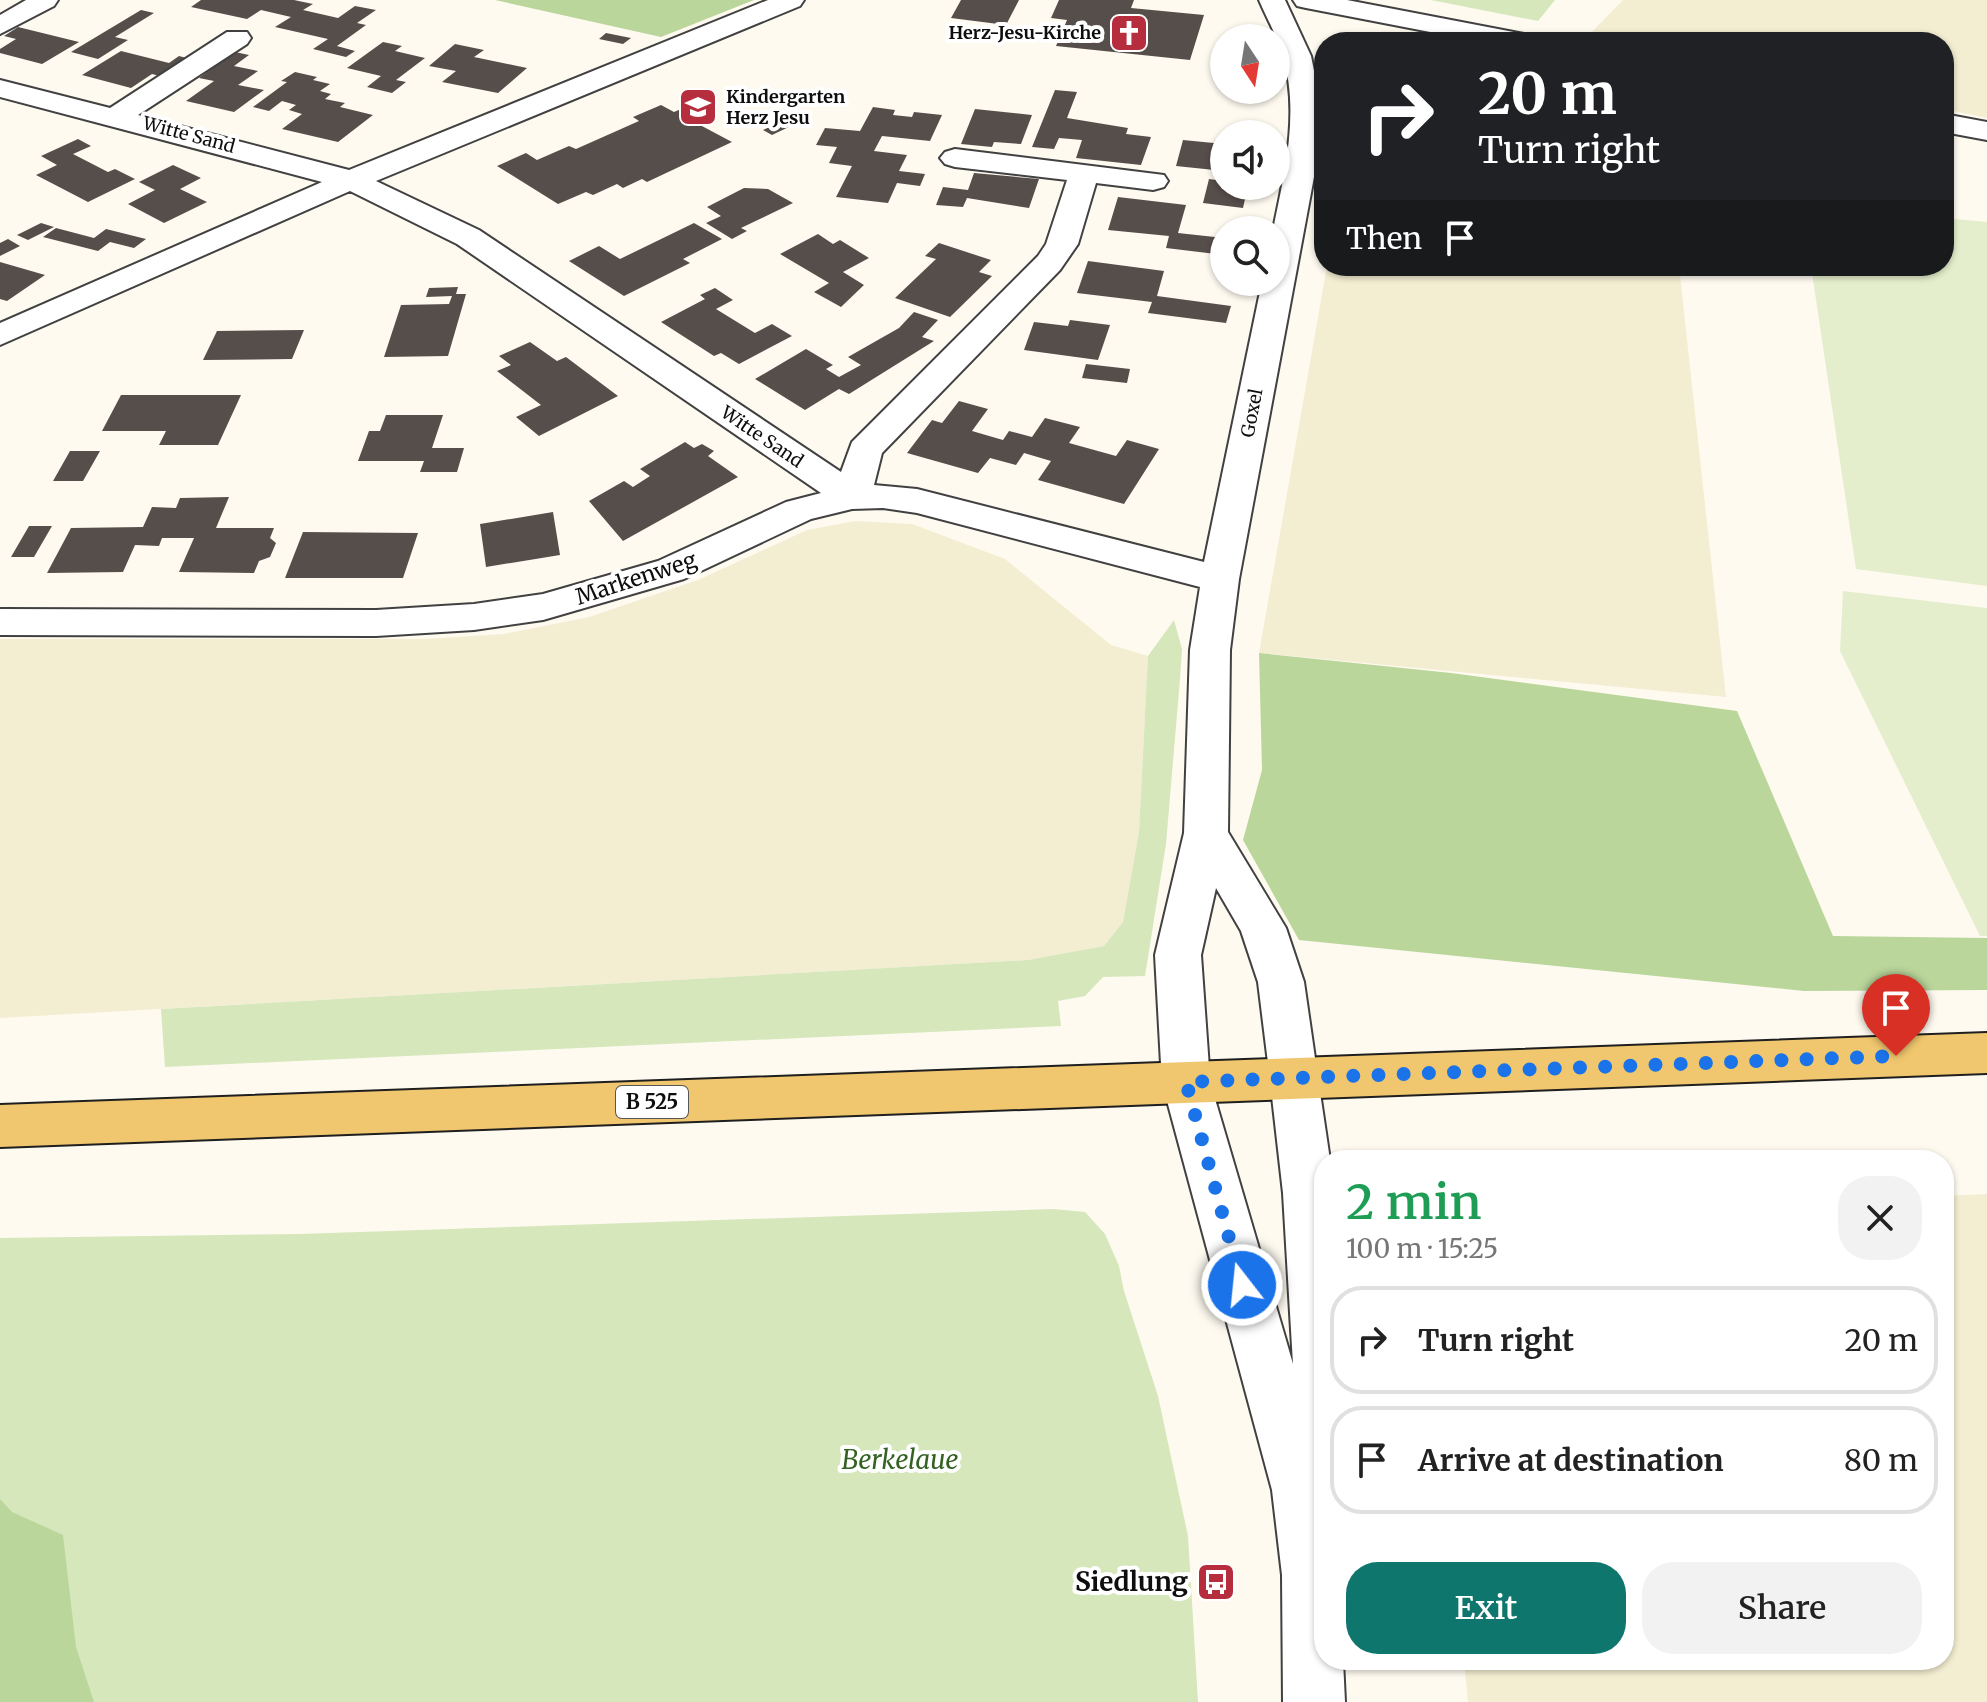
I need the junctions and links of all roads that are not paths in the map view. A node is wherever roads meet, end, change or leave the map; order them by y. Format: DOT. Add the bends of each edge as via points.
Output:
graph roads {
  1 [pos="45,0"];
  2 [pos="791,0"];
  3 [pos="1272,0"];
  4 [pos="1306,0"];
  5 [pos="0,26"];
  6 [pos="1472,32"];
  7 [pos="237,38"];
  8 [pos="0,88"];
  9 [pos="118,116"];
  10 [pos="1954,125"];
  11 [pos="1987,131"];
  12 [pos="955,158"];
  13 [pos="1084,173"];
  14 [pos="351,180"];
  15 [pos="1153,181"];
  16 [pos="0,335"];
  17 [pos="852,497"];
  18 [pos="1220,579"];
  19 [pos="0,622"];
  20 [pos="1206,833"];
  21 [pos="1987,1053"];
  22 [pos="1294,1079"];
  23 [pos="1186,1082"];
  24 [pos="0,1126"];
  25 [pos="1314,1270"];
  26 [pos="1314,1430"];
  27 [pos="1301,1490"];
  28 [pos="1314,1702"];
  1 -- 5 [label="street"];
  2 -- 14 [label="street"];
  3 -- 18 [label="street, Goxel" via="1297,56 1305,95 1301,166"];
  4 -- 6 [label="street"];
  7 -- 9 [label="street, Witte Sand"];
  8 -- 9 [label="street, Witte Sand"];
  9 -- 14 [label="street, Witte Sand"];
  10 -- 11 [label="street"];
  12 -- 13 [label="street"];
  13 -- 15 [label="street"];
  13 -- 17 [label="street" via="1062,244 1049,263 865,450"];
  14 -- 16 [label="street"];
  14 -- 17 [label="street, Witte Sand" via="468,237"];
  17 -- 18 [label="street" via="917,501"];
  17 -- 19 [label="street, Markenweg" via="799,510 671,570 543,607 376,623"];
  18 -- 20 [label="street, Goxel" via="1210,650"];
  20 -- 22 [label="street" via="1263,928 1281,982"];
  20 -- 23 [label="street, Goxel" via="1178,955"];
  21 -- 22 [label="main road, B 525"];
  22 -- 23 [label="main road, B 525"];
  22 -- 25 [label="street"];
  23 -- 24 [label="main road, B 525"];
  23 -- 27 [label="street, Goxel"];
  26 -- 27 [label="street"];
  27 -- 28 [label="street" via="1311,1575"];
}
